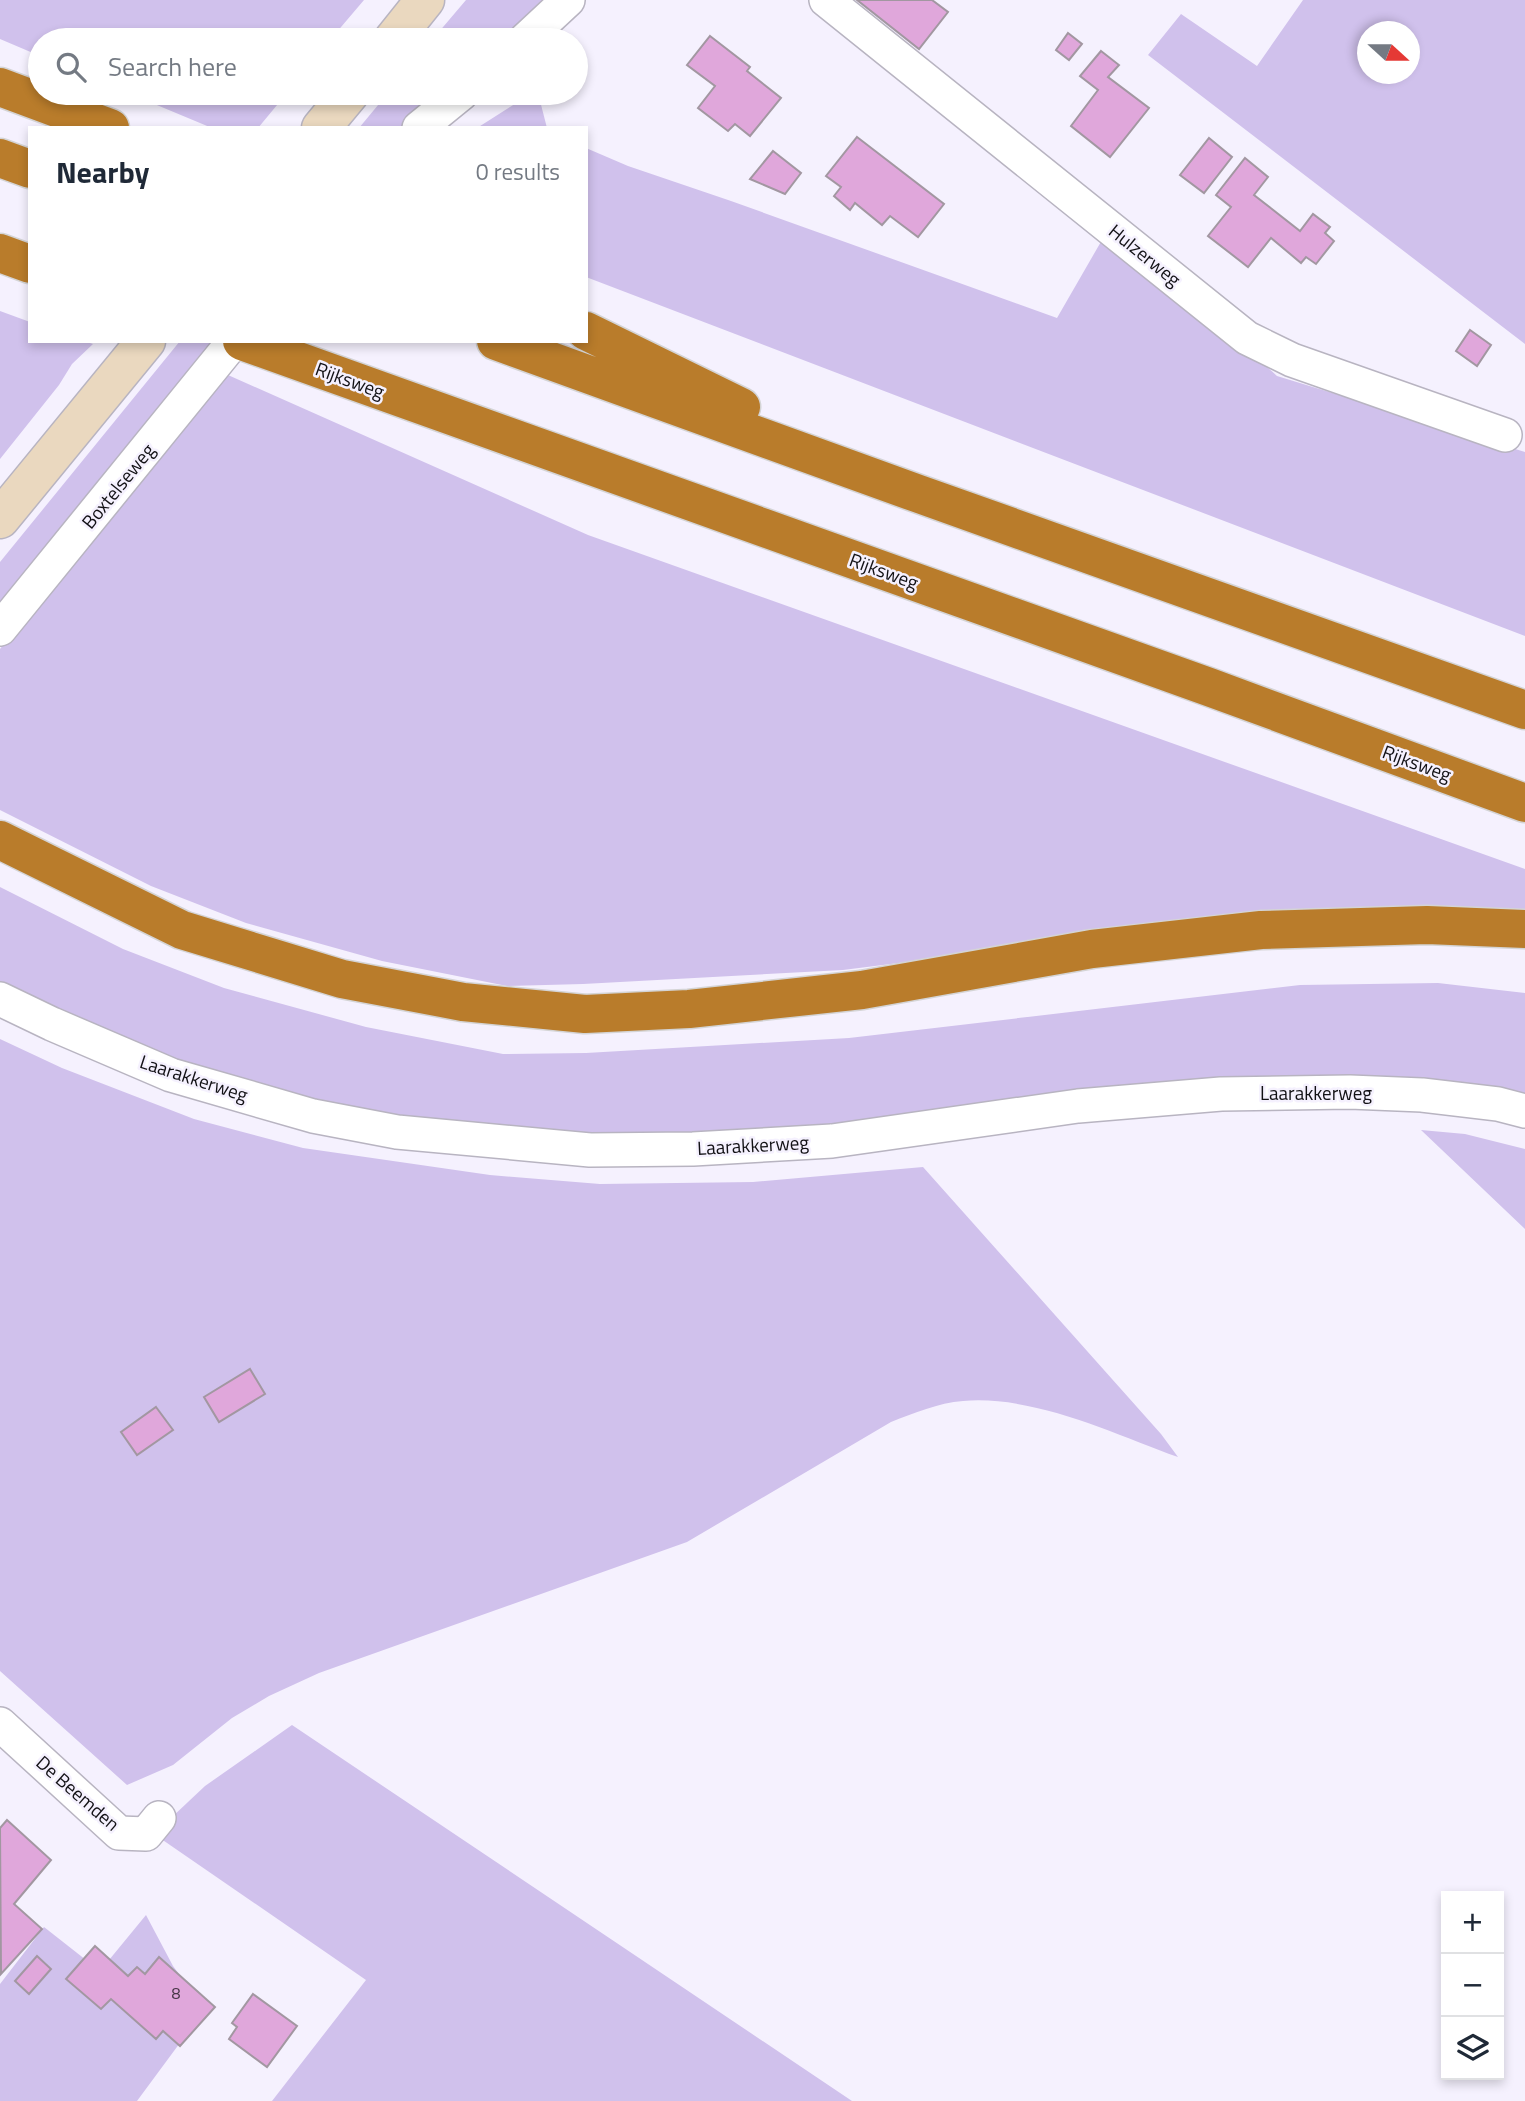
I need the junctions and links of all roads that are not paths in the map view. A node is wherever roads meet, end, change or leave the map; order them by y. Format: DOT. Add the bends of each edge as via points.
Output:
graph roads {
  1 [pos="425,0"];
  2 [pos="568,0"];
  3 [pos="827,0"];
  4 [pos="403,28"];
  5 [pos="538,28"];
  6 [pos="0,87"];
  7 [pos="28,97"];
  8 [pos="48,105"];
  9 [pos="340,105"];
  10 [pos="447,105"];
  11 [pos="105,126"];
  12 [pos="323,126"];
  13 [pos="421,126"];
  14 [pos="0,158"];
  15 [pos="28,168"];
  16 [pos="0,253"];
  17 [pos="28,263"];
  18 [pos="588,332"];
  19 [pos="144,343"];
  20 [pos="232,343"];
  21 [pos="248,343"];
  22 [pos="502,343"];
  23 [pos="1505,435"];
  24 [pos="919,494"];
  25 [pos="0,519"];
  26 [pos="0,629"];
  27 [pos="1525,710"];
  28 [pos="1525,803"];
  29 [pos="0,840"];
  30 [pos="1525,929"];
  31 [pos="0,999"];
  32 [pos="1525,1111"];
  33 [pos="0,1724"];
  34 [pos="159,1818"];
  1 -- 4 [label="main road"];
  2 -- 5 [label="street"];
  3 -- 23 [label="street, Hulzerweg" via="1247,338 1292,360"];
  6 -- 7 [label="highway"];
  8 -- 11 [label="highway"];
  9 -- 12 [label="main road"];
  10 -- 13 [label="street"];
  14 -- 15 [label="highway"];
  16 -- 17 [label="highway"];
  18 -- 24 [label="highway"];
  19 -- 25 [label="main road"];
  20 -- 26 [label="street, Boxtelseweg"];
  21 -- 28 [label="highway, Rijksweg"];
  22 -- 24 [label="highway"];
  24 -- 27 [label="highway"];
  29 -- 30 [label="highway" via="182,930 342,979 463,1002 585,1014 689,1009 862,990 1092,949 1261,930 1427,925"];
  31 -- 32 [label="street, Laarakkerweg" via="172,1074 313,1116 397,1132 590,1150 832,1141 1078,1106 1221,1094 1422,1095"];
  33 -- 34 [label="street, De Beemden" via="119,1833 146,1834"];
}
